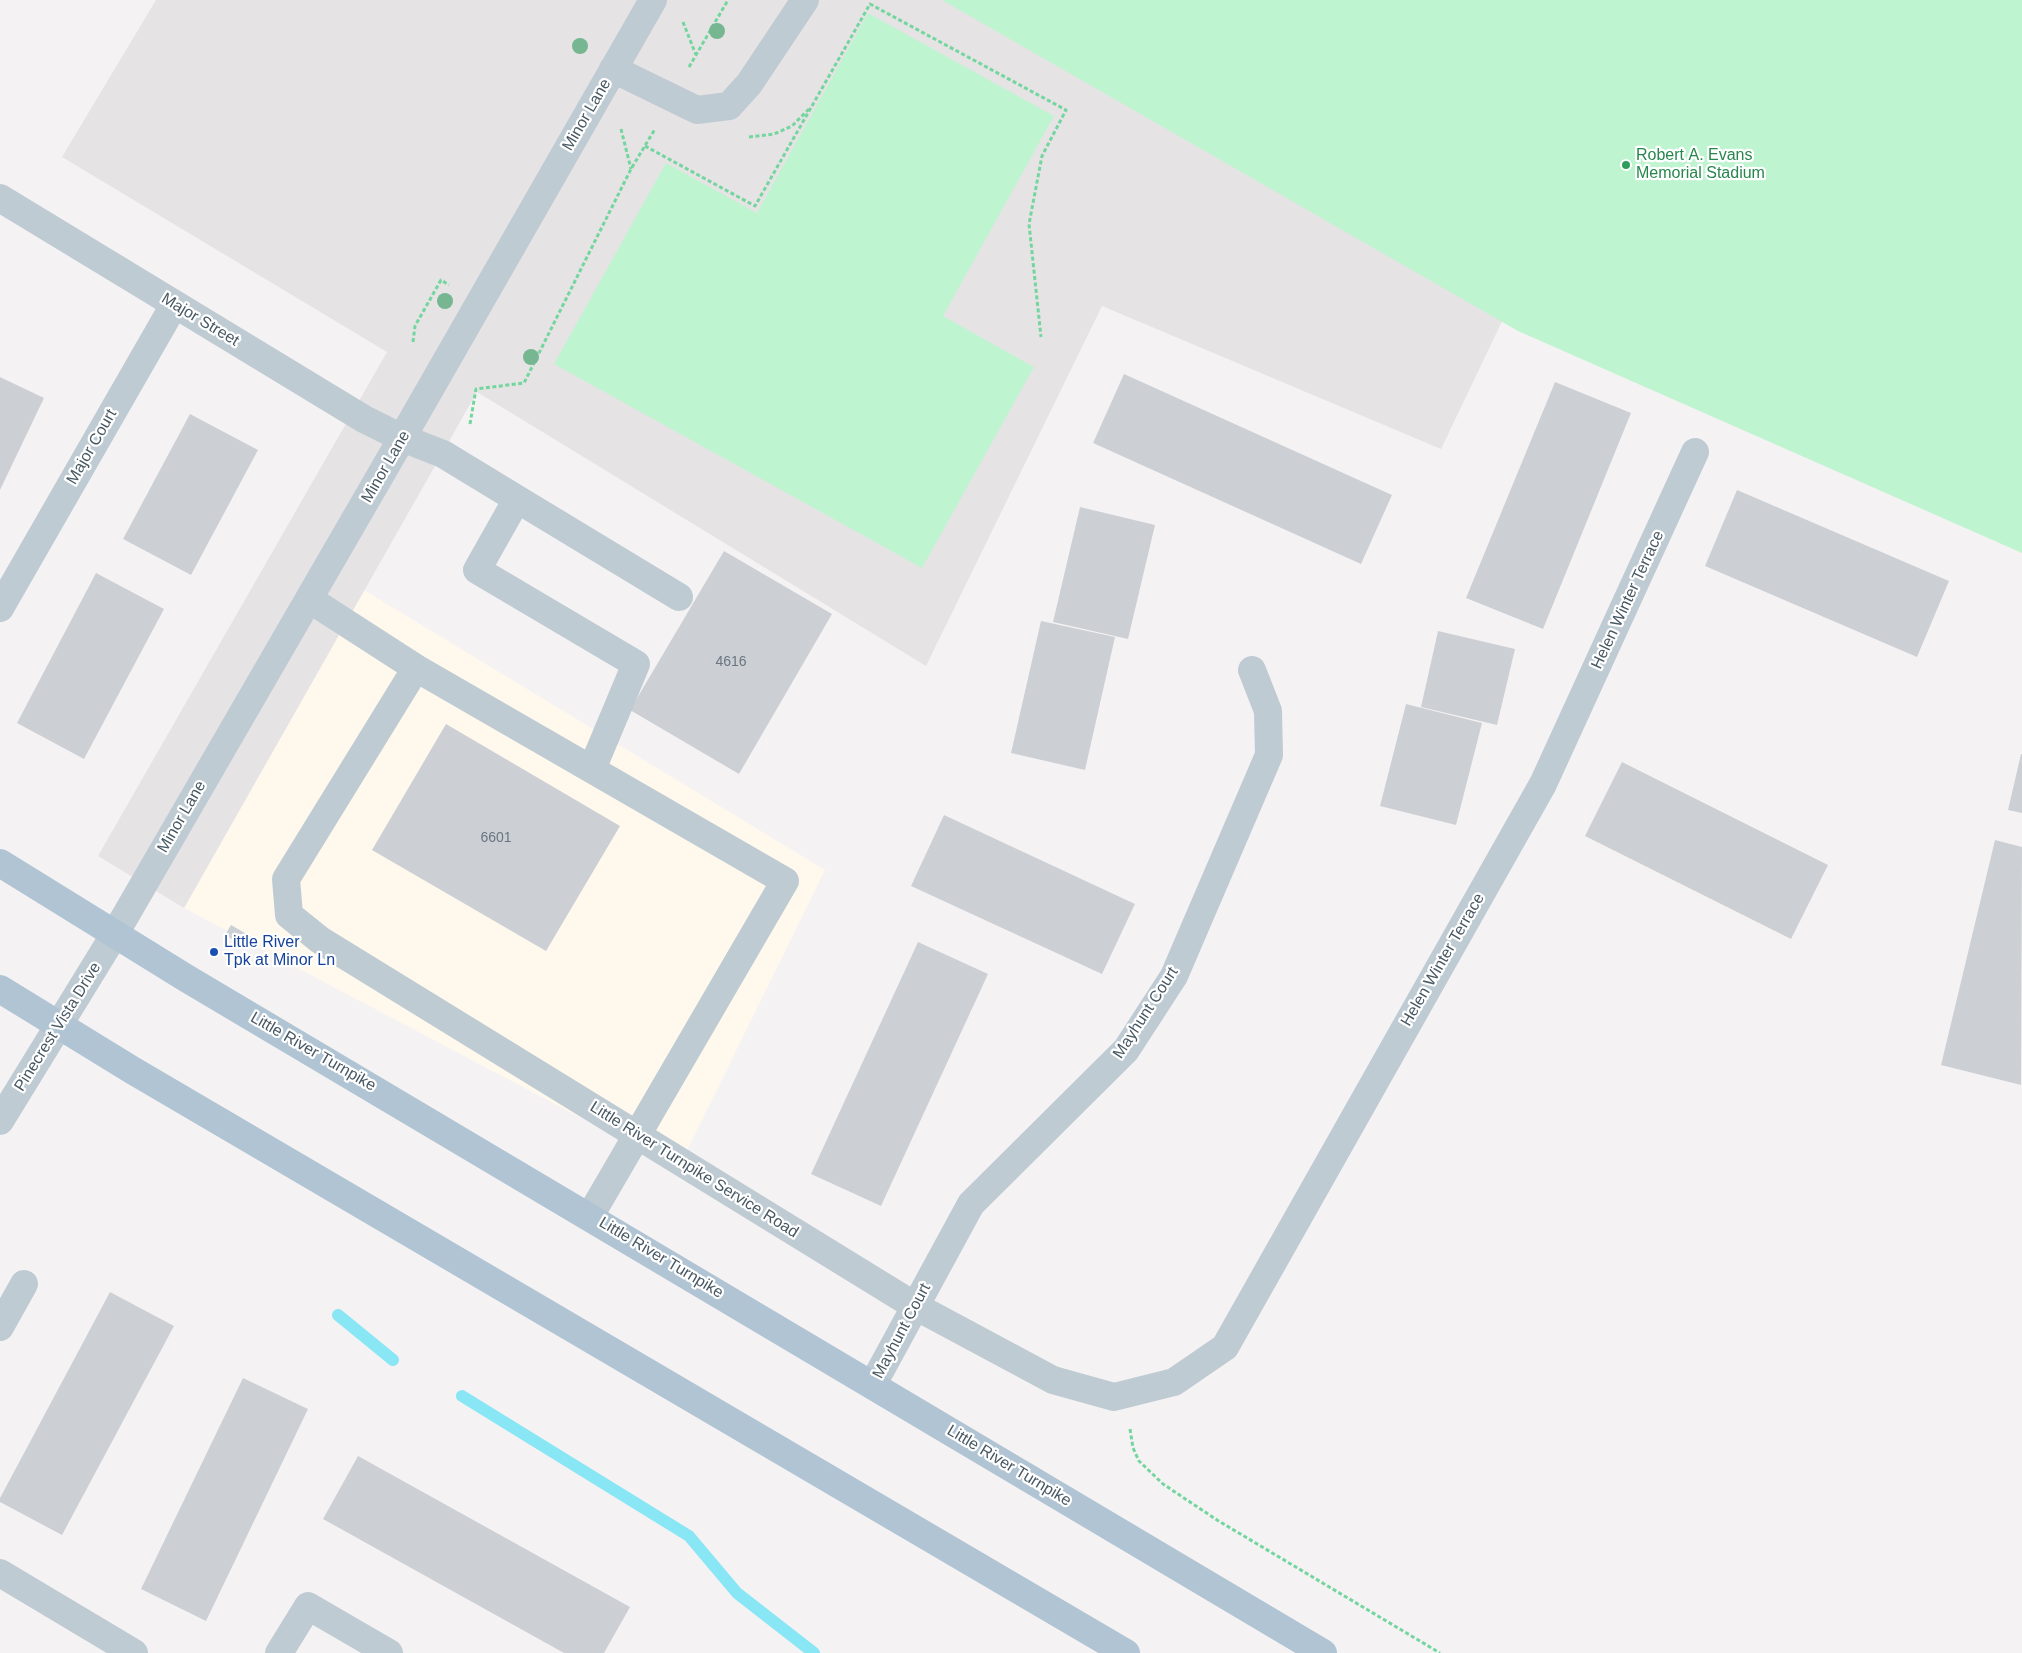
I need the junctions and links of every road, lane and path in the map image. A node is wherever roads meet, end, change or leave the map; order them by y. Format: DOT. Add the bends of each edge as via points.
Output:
graph roads {
  1 [pos="653,0"];
  2 [pos="728,0"];
  3 [pos="805,0"];
  4 [pos="682,20"];
  5 [pos="696,55"];
  6 [pos="613,69"];
  7 [pos="685,74"];
  8 [pos="659,121"];
  9 [pos="645,146"];
  10 [pos="0,198"];
  11 [pos="174,305"];
  12 [pos="1041,337"];
  13 [pos="470,424"];
  14 [pos="402,438"];
  15 [pos="1696,452"];
  16 [pos="517,499"];
  17 [pos="3,594"];
  18 [pos="679,597"];
  19 [pos="309,599"];
  20 [pos="416,668"];
  21 [pos="1252,670"];
  22 [pos="592,770"];
  23 [pos="0,863"];
  24 [pos="116,932"];
  25 [pos="0,989"];
  26 [pos="60,1024"];
  27 [pos="0,1121"];
  28 [pos="638,1136"];
  29 [pos="590,1216"];
  30 [pos="24,1284"];
  31 [pos="915,1306"];
  32 [pos="0,1327"];
  33 [pos="873,1384"];
  34 [pos="1114,1397"];
  35 [pos="1129,1424"];
  36 [pos="0,1573"];
  37 [pos="134,1653"];
  38 [pos="279,1653"];
  39 [pos="389,1653"];
  40 [pos="1126,1653"];
  41 [pos="1323,1653"];
  42 [pos="1440,1653"];
  1 -- 6 [label="street, Minor Lane"];
  2 -- 5 [label="path"];
  3 -- 6 [label="street" via="749,84 729,106 697,110"];
  4 -- 5 [label="path"];
  5 -- 7 [label="path"];
  6 -- 14 [label="street, Minor Lane"];
  8 -- 9 [label="path"];
  9 -- 12 [label="path" via="755,206 870,4 1066,110 1042,156 1030,217"];
  9 -- 13 [label="path" via="524,383 476,389"];
  10 -- 11 [label="street, Major Street"];
  11 -- 14 [label="street, Major Street" via="364,419"];
  11 -- 17 [label="street, Major Court"];
  14 -- 16 [label="street, Major Street" via="443,454"];
  14 -- 19 [label="street, Minor Lane"];
  15 -- 34 [label="street, Helen Winter Terrace" via="1543,784 1225,1347 1174,1382"];
  16 -- 18 [label="street, Major Street"];
  16 -- 22 [label="street" via="477,570 636,664"];
  19 -- 20 [label="street"];
  19 -- 24 [label="street, Minor Lane"];
  20 -- 22 [label="street"];
  20 -- 28 [label="street, Little River Turnpike Service Road" via="286,879 289,915 320,940"];
  21 -- 31 [label="street, Mayhunt Court" via="1268,710 1270,755 1174,976 1126,1050 971,1204"];
  22 -- 28 [label="street" via="785,881"];
  23 -- 24 [label="main road, Little River Turnpike"];
  24 -- 26 [label="street, Pinecrest Vista Drive"];
  24 -- 29 [label="main road, Little River Turnpike" via="186,978"];
  25 -- 26 [label="main road"];
  26 -- 27 [label="street, Pinecrest Vista Drive"];
  26 -- 40 [label="main road" via="132,1070"];
  28 -- 29 [label="street"];
  28 -- 31 [label="street, Little River Turnpike Service Road"];
  29 -- 33 [label="main road, Little River Turnpike"];
  30 -- 32 [label="street"];
  31 -- 33 [label="street, Mayhunt Court"];
  31 -- 34 [label="street, Little River Turnpike Service Road" via="1053,1380"];
  33 -- 41 [label="main road, Little River Turnpike"];
  35 -- 42 [label="path" via="1139,1461 1163,1484 1217,1520"];
  36 -- 37 [label="street"];
  38 -- 39 [label="street" via="308,1606"];
}
